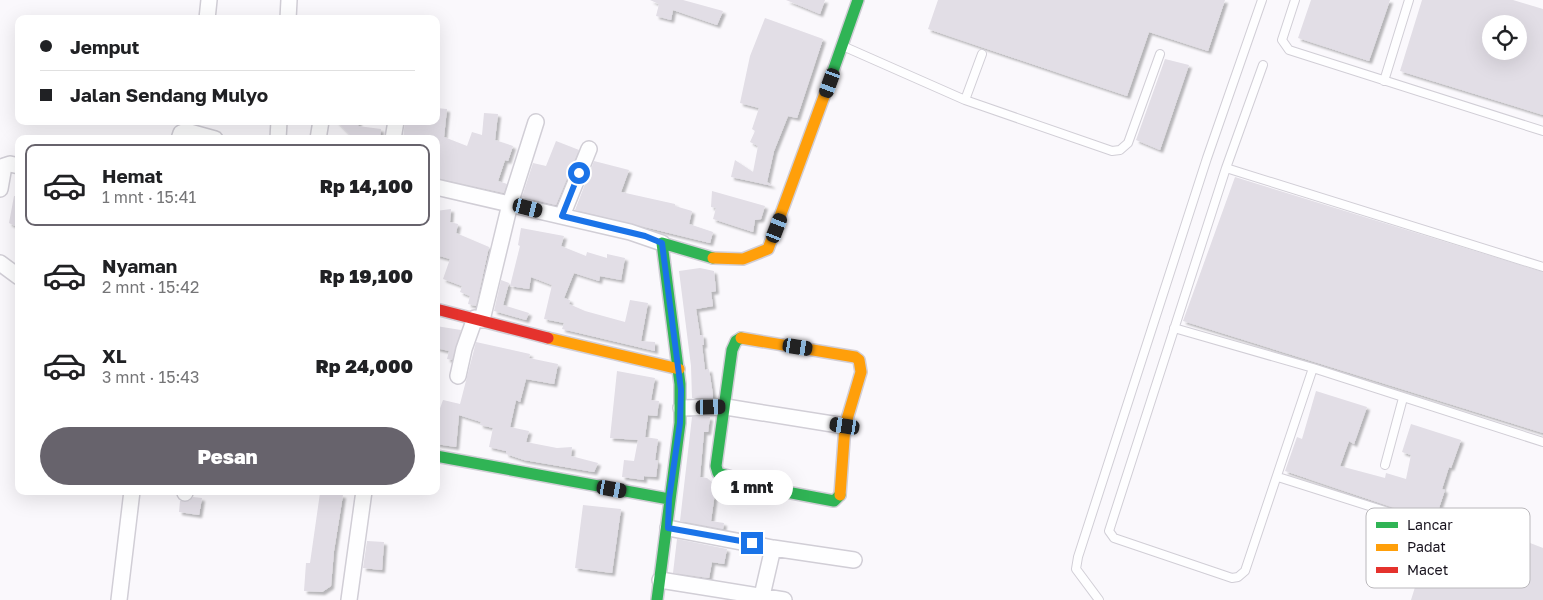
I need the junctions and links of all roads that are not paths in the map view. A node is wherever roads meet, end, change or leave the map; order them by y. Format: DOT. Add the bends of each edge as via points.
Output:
graph roads {
  1 [pos="209,0"];
  2 [pos="289,0"];
  3 [pos="858,0"];
  4 [pos="1262,0"];
  5 [pos="1295,0"];
  6 [pos="1408,0"];
  7 [pos="207,15"];
  8 [pos="288,15"];
  9 [pos="843,46"];
  10 [pos="982,54"];
  11 [pos="1160,54"];
  12 [pos="1263,65"];
  13 [pos="1384,81"];
  14 [pos="965,100"];
  15 [pos="536,122"];
  16 [pos="197,128"];
  17 [pos="1543,131"];
  18 [pos="181,135"];
  19 [pos="208,135"];
  20 [pos="589,149"];
  21 [pos="15,166"];
  22 [pos="1226,168"];
  23 [pos="440,188"];
  24 [pos="0,189"];
  25 [pos="510,204"];
  26 [pos="562,216"];
  27 [pos="662,243"];
  28 [pos="0,263"];
  29 [pos="1543,267"];
  30 [pos="15,274"];
  31 [pos="440,311"];
  32 [pos="478,319"];
  33 [pos="1174,328"];
  34 [pos="1313,368"];
  35 [pos="679,369"];
  36 [pos="458,376"];
  37 [pos="1403,398"];
  38 [pos="726,407"];
  39 [pos="681,408"];
  40 [pos="845,426"];
  41 [pos="1543,442"];
  42 [pos="440,457"];
  43 [pos="1385,464"];
  44 [pos="1278,477"];
  45 [pos="132,495"];
  46 [pos="363,495"];
  47 [pos="669,499"];
  48 [pos="1376,508"];
  49 [pos="668,528"];
  50 [pos="773,548"];
  51 [pos="854,560"];
  52 [pos="660,580"];
  53 [pos="761,598"];
  54 [pos="119,600"];
  55 [pos="350,600"];
  56 [pos="656,600"];
  57 [pos="784,600"];
  58 [pos="1099,600"];
  1 -- 7 [label="street"];
  2 -- 8 [label="street"];
  3 -- 9 [label="street"];
  4 -- 58 [label="lane" via="1207,158 1078,557 1076,569"];
  5 -- 13 [label="lane" via="1282,40 1289,50"];
  6 -- 13 [label="lane"];
  9 -- 14 [label="lane"];
  9 -- 27 [label="street" via="771,244 762,253 743,260 718,260"];
  10 -- 14 [label="lane"];
  11 -- 14 [label="lane" via="1128,143 1120,150 1112,151"];
  12 -- 22 [label="lane"];
  13 -- 17 [label="lane"];
  15 -- 25 [label="street"];
  16 -- 18 [label="street"];
  16 -- 19 [label="street"];
  20 -- 26 [label="street"];
  21 -- 24 [label="street" via="4,166"];
  22 -- 29 [label="lane"];
  22 -- 33 [label="lane"];
  23 -- 25 [label="street"];
  25 -- 26 [label="street"];
  25 -- 32 [label="street"];
  26 -- 27 [label="street"];
  27 -- 35 [label="street"];
  28 -- 30 [label="street"];
  31 -- 32 [label="street"];
  32 -- 35 [label="street"];
  32 -- 36 [label="street" via="464,349"];
  33 -- 34 [label="lane"];
  33 -- 44 [label="lane" via="1110,527 1111,536 1232,578 1238,577 1245,571"];
  34 -- 37 [label="lane"];
  34 -- 44 [label="lane"];
  35 -- 39 [label="street"];
  37 -- 41 [label="lane"];
  37 -- 43 [label="lane"];
  38 -- 39 [label="street"];
  38 -- 40 [label="street"];
  38 -- 40 [label="street" via="732,350 740,338 855,356 861,372"];
  38 -- 40 [label="street" via="716,466 718,473 817,499 834,501 842,493"];
  39 -- 47 [label="street"];
  42 -- 47 [label="street"];
  44 -- 48 [label="lane"];
  45 -- 54 [label="street"];
  46 -- 55 [label="street"];
  47 -- 49 [label="street"];
  49 -- 50 [label="street"];
  49 -- 52 [label="street"];
  50 -- 51 [label="street"];
  50 -- 53 [label="street"];
  52 -- 53 [label="street"];
  52 -- 56 [label="street"];
  53 -- 57 [label="street"];
}
